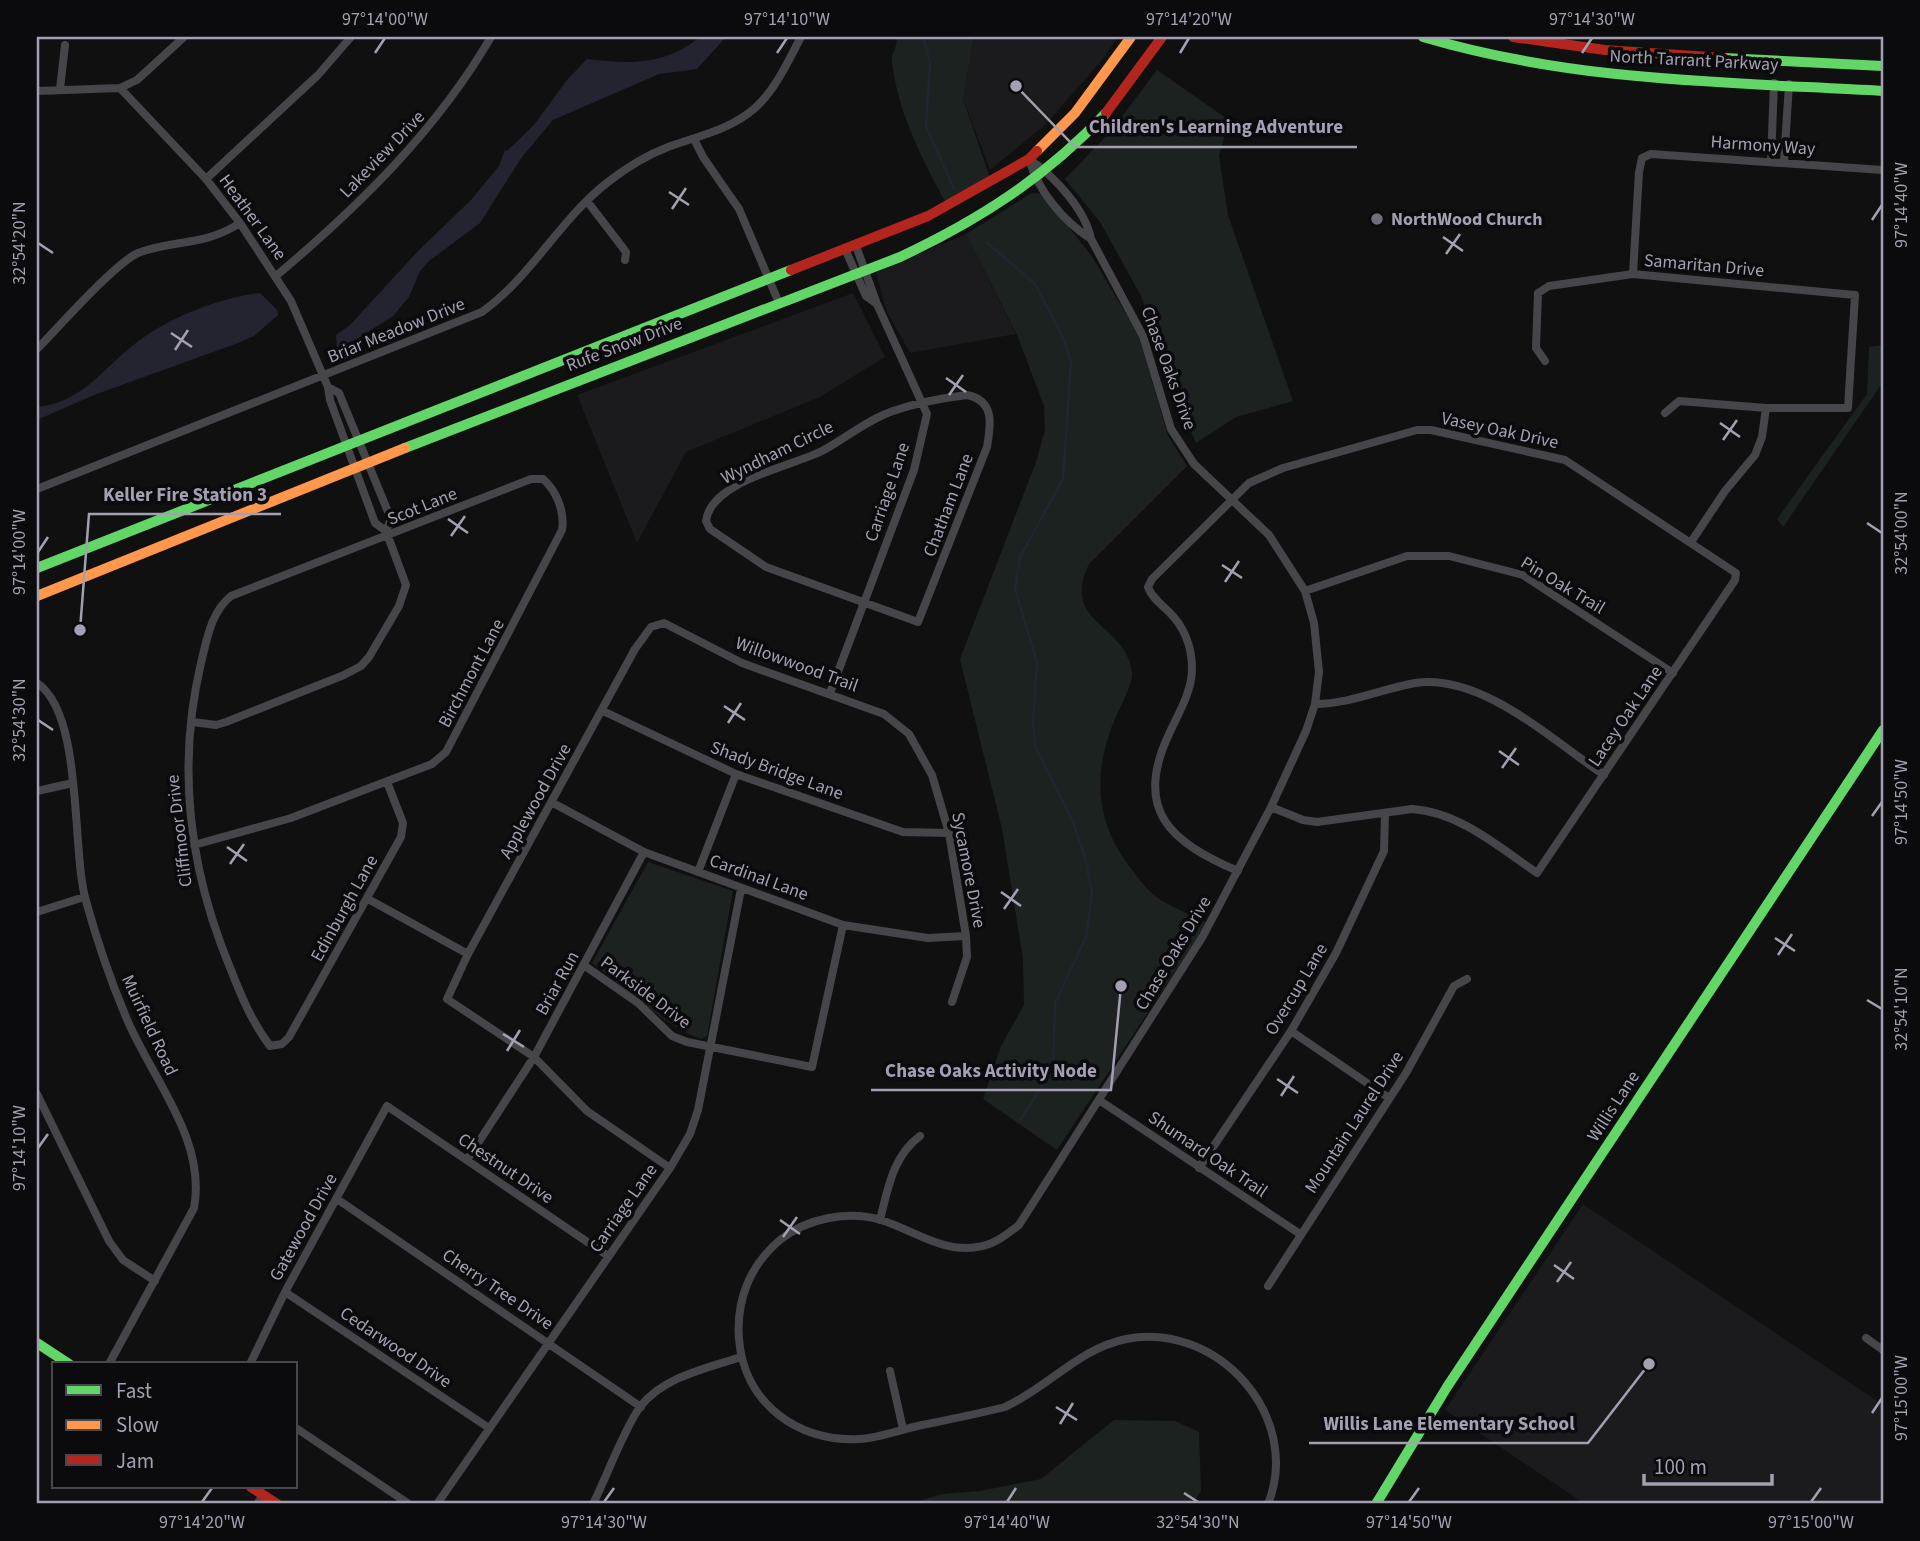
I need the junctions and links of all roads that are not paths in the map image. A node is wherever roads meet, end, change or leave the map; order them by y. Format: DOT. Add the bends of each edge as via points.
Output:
graph roads {
  1 [pos="184,37"];
  2 [pos="351,37"];
  3 [pos="491,37"];
  4 [pos="801,37"];
  5 [pos="1131,37"];
  6 [pos="1162,37"];
  7 [pos="1423,37"];
  8 [pos="1513,37"];
  9 [pos="1551,43"];
  10 [pos="65,45"];
  11 [pos="1548,65"];
  12 [pos="1883,66"];
  13 [pos="1774,83"];
  14 [pos="1789,84"];
  15 [pos="120,88"];
  16 [pos="60,89"];
  17 [pos="37,91"];
  18 [pos="1883,91"];
  19 [pos="694,139"];
  20 [pos="1029,159"];
  21 [pos="1771,161"];
  22 [pos="1784,162"];
  23 [pos="1883,170"];
  24 [pos="1048,172"];
  25 [pos="206,179"];
  26 [pos="1035,181"];
  27 [pos="587,201"];
  28 [pos="240,223"];
  29 [pos="1091,239"];
  30 [pos="851,247"];
  31 [pos="625,260"];
  32 [pos="865,269"];
  33 [pos="854,273"];
  34 [pos="1633,274"];
  35 [pos="276,276"];
  36 [pos="767,278"];
  37 [pos="779,303"];
  38 [pos="877,304"];
  39 [pos="629,334"];
  40 [pos="37,349"];
  41 [pos="638,357"];
  42 [pos="1545,361"];
  43 [pos="324,376"];
  44 [pos="924,402"];
  45 [pos="1766,408"];
  46 [pos="1665,412"];
  47 [pos="352,442"];
  48 [pos="367,462"];
  49 [pos="354,467"];
  50 [pos="543,479"];
  51 [pos="37,489"];
  52 [pos="1231,499"];
  53 [pos="387,534"];
  54 [pos="1691,542"];
  55 [pos="312,567"];
  56 [pos="37,568"];
  57 [pos="1736,576"];
  58 [pos="1305,591"];
  59 [pos="37,596"];
  60 [pos="864,602"];
  61 [pos="658,624"];
  62 [pos="1672,673"];
  63 [pos="37,682"];
  64 [pos="830,694"];
  65 [pos="1315,704"];
  66 [pos="603,711"];
  67 [pos="193,722"];
  68 [pos="1883,730"];
  69 [pos="917,746"];
  70 [pos="736,774"];
  71 [pos="1604,775"];
  72 [pos="387,782"];
  73 [pos="73,783"];
  74 [pos="37,791"];
  75 [pos="553,803"];
  76 [pos="1271,807"];
  77 [pos="1385,813"];
  78 [pos="949,833"];
  79 [pos="194,845"];
  80 [pos="644,852"];
  81 [pos="1238,871"];
  82 [pos="698,872"];
  83 [pos="741,889"];
  84 [pos="84,897"];
  85 [pos="368,899"];
  86 [pos="37,912"];
  87 [pos="843,925"];
  88 [pos="966,936"];
  89 [pos="468,954"];
  90 [pos="584,966"];
  91 [pos="1467,979"];
  92 [pos="952,1002"];
  93 [pos="1291,1031"];
  94 [pos="282,1044"];
  95 [pos="710,1047"];
  96 [pos="534,1057"];
  97 [pos="37,1094"];
  98 [pos="1389,1098"];
  99 [pos="1099,1100"];
  100 [pos="387,1106"];
  101 [pos="920,1136"];
  102 [pos="467,1160"];
  103 [pos="670,1168"];
  104 [pos="1199,1168"];
  105 [pos="337,1199"];
  106 [pos="880,1220"];
  107 [pos="1300,1234"];
  108 [pos="608,1256"];
  109 [pos="155,1282"];
  110 [pos="1268,1286"];
  111 [pos="285,1292"];
  112 [pos="1866,1338"];
  113 [pos="550,1342"];
  114 [pos="37,1343"];
  115 [pos="1883,1350"];
  116 [pos="741,1357"];
  117 [pos="66,1362"];
  118 [pos="110,1362"];
  119 [pos="251,1362"];
  120 [pos="890,1371"];
  121 [pos="641,1407"];
  122 [pos="298,1428"];
  123 [pos="489,1428"];
  124 [pos="903,1429"];
  125 [pos="260,1500"];
  126 [pos="277,1504"];
  127 [pos="409,1504"];
  128 [pos="437,1504"];
  129 [pos="593,1504"];
  130 [pos="1268,1504"];
  131 [pos="1376,1504"];
  1 -- 15 [label="street" via="137,80"];
  2 -- 25 [label="street" via="318,75"];
  3 -- 35 [label="street, Lakeview Drive" via="444,110 409,151"];
  4 -- 19 [label="street, Briar Meadow Drive" via="775,84 754,109"];
  5 -- 20 [label="main road, Rufe Snow Drive" via="1075,113"];
  6 -- 24 [label="main road, Rufe Snow Drive" via="1095,128"];
  7 -- 11 [label="main road, North Tarrant Parkway" via="1465,51"];
  8 -- 9 [label="main road, North Tarrant Parkway"];
  9 -- 11 [label="main road"];
  9 -- 12 [label="main road, North Tarrant Parkway" via="1654,54"];
  10 -- 16 [label="street"];
  11 -- 13 [label="main road, North Tarrant Parkway" via="1616,75"];
  13 -- 14 [label="main road, North Tarrant Parkway"];
  13 -- 21 [label="street"];
  14 -- 18 [label="main road, North Tarrant Parkway"];
  14 -- 22 [label="street"];
  15 -- 16 [label="street"];
  15 -- 25 [label="street, Heather Lane"];
  16 -- 17 [label="street"];
  19 -- 27 [label="street, Briar Meadow Drive" via="636,163"];
  19 -- 36 [label="street" via="739,209"];
  20 -- 24 [label="street, Chase Oaks Drive"];
  20 -- 26 [label="street, Chase Oaks Drive"];
  20 -- 30 [label="main road, Rufe Snow Drive" via="949,206"];
  21 -- 22 [label="street, Harmony Way"];
  21 -- 34 [label="street, Harmony Way" via="1651,154 1642,158"];
  22 -- 23 [label="street, Harmony Way"];
  24 -- 26 [label="main road, Rufe Snow Drive"];
  24 -- 29 [label="street, Chase Oaks Drive" via="1089,225"];
  25 -- 28 [label="street, Heather Lane"];
  26 -- 29 [label="street, Chase Oaks Drive" via="1075,228"];
  26 -- 32 [label="main road, Rufe Snow Drive" via="960,229"];
  27 -- 31 [label="street" via="626,252"];
  27 -- 43 [label="street, Briar Meadow Drive" via="519,282 482,312"];
  28 -- 35 [label="street, Heather Lane"];
  28 -- 40 [label="street" via="208,240 148,250 128,259"];
  29 -- 52 [label="street, Chase Oaks Drive" via="1143,335 1171,429 1194,464"];
  30 -- 32 [label="street, Carriage Lane"];
  30 -- 33 [label="street, Carriage Lane"];
  30 -- 36 [label="main road, Rufe Snow Drive"];
  32 -- 33 [label="main road, Rufe Snow Drive"];
  32 -- 38 [label="street, Carriage Lane"];
  33 -- 37 [label="main road, Rufe Snow Drive"];
  33 -- 38 [label="street, Carriage Lane" via="866,296"];
  34 -- 42 [label="street, Samaritan Drive" via="1549,286 1538,293 1535,348"];
  34 -- 45 [label="street, Samaritan Drive" via="1856,295 1848,408"];
  35 -- 43 [label="street, Heather Lane"];
  36 -- 37 [label="street"];
  36 -- 39 [label="main road, Rufe Snow Drive"];
  37 -- 41 [label="main road, Rufe Snow Drive"];
  38 -- 44 [label="street, Carriage Lane"];
  39 -- 41 [label="main road"];
  39 -- 47 [label="main road, Rufe Snow Drive"];
  41 -- 48 [label="main road, Rufe Snow Drive"];
  43 -- 47 [label="street, Heather Lane" via="330,400"];
  43 -- 51 [label="street, Briar Meadow Drive"];
  44 -- 60 [label="street, Carriage Lane" via="925,428 914,470"];
  44 -- 60 [label="street, Chatham Lane" via="979,398 989,409 987,447 918,622"];
  44 -- 60 [label="street, Wyndham Circle" via="881,416 822,451 747,480 716,500 707,513 710,529 741,553 766,567"];
  45 -- 46 [label="street" via="1679,401"];
  45 -- 54 [label="street" via="1755,455"];
  47 -- 48 [label="street, Heather Lane"];
  47 -- 49 [label="street, Heather Lane"];
  47 -- 56 [label="main road, Rufe Snow Drive"];
  48 -- 49 [label="main road, Rufe Snow Drive"];
  48 -- 53 [label="street, Heather Lane" via="391,519"];
  49 -- 53 [label="street, Heather Lane" via="375,523"];
  49 -- 59 [label="main road, Rufe Snow Drive"];
  50 -- 53 [label="street, Scot Lane" via="531,479"];
  50 -- 72 [label="street, Birchmont Lane" via="554,492 563,521 550,555 446,752 432,764"];
  52 -- 54 [label="street, Vasey Oak Drive" via="1249,483 1283,468 1402,432 1431,430 1564,460"];
  52 -- 58 [label="street, Chase Oaks Drive" via="1269,535"];
  52 -- 81 [label="street, Vasey Oak Drive" via="1148,587 1188,640 1192,668 1185,699 1154,770 1159,810 1183,842"];
  53 -- 55 [label="street, Scot Lane"];
  53 -- 67 [label="street, Heather Lane" via="405,593 361,666 226,722"];
  54 -- 57 [label="street, Vasey Oak Drive"];
  55 -- 67 [label="street, Cliffmoor Drive" via="223,603 204,654"];
  57 -- 62 [label="street, Lacey Oak Lane"];
  58 -- 62 [label="street, Pin Oak Trail" via="1407,556 1463,559 1523,575"];
  58 -- 65 [label="street, Chase Oaks Drive" via="1318,649"];
  60 -- 64 [label="street, Carriage Lane"];
  61 -- 64 [label="street, Willowwood Trail" via="676,627 742,663"];
  61 -- 66 [label="street, Applewood Drive" via="642,636"];
  62 -- 71 [label="street, Lacey Oak Lane"];
  63 -- 73 [label="street, Muirfield Road" via="51,698"];
  64 -- 69 [label="street, Willowwood Trail" via="895,720"];
  65 -- 71 [label="street" via="1343,702 1415,683 1443,682 1478,691"];
  65 -- 76 [label="street, Chase Oaks Drive"];
  66 -- 70 [label="street, Shady Bridge Lane"];
  66 -- 75 [label="street, Applewood Drive"];
  67 -- 79 [label="street, Cliffmoor Drive" via="187,784"];
  68 -- 131 [label="main road, Willis Lane" via="1447,1387"];
  69 -- 78 [label="street, Sycamore Drive" via="932,775"];
  70 -- 78 [label="street, Shady Bridge Lane" via="903,832"];
  70 -- 82 [label="street"];
  71 -- 77 [label="street, Lacey Oak Lane" via="1537,873 1441,814 1412,808"];
  72 -- 79 [label="street, Birchmont Lane" via="291,818"];
  72 -- 85 [label="street, Edinburgh Lane" via="403,829"];
  73 -- 74 [label="street"];
  73 -- 84 [label="street, Muirfield Road"];
  75 -- 80 [label="street, Cardinal Lane"];
  75 -- 89 [label="street, Applewood Drive"];
  76 -- 77 [label="street" via="1317,821"];
  76 -- 81 [label="street, Chase Oaks Drive"];
  77 -- 93 [label="street, Overcup Lane" via="1387,838 1380,864"];
  78 -- 88 [label="street, Sycamore Drive"];
  79 -- 94 [label="street, Cliffmoor Drive" via="204,902 250,1016 270,1045"];
  80 -- 82 [label="street, Cardinal Lane"];
  80 -- 90 [label="street, Briar Run"];
  81 -- 99 [label="street, Chase Oaks Drive" via="1167,997"];
  82 -- 83 [label="street, Cardinal Lane"];
  83 -- 87 [label="street, Cardinal Lane"];
  83 -- 95 [label="street, Carriage Lane"];
  84 -- 86 [label="street"];
  84 -- 109 [label="street, Muirfield Road" via="127,1019 195,1157 198,1184 194,1208"];
  85 -- 89 [label="street"];
  85 -- 94 [label="street, Edinburgh Lane"];
  87 -- 88 [label="street, Cardinal Lane" via="928,938"];
  87 -- 95 [label="street, Parkside Drive" via="812,1067"];
  88 -- 92 [label="street, Sycamore Drive" via="967,957"];
  89 -- 96 [label="street, Applewood Drive" via="447,999"];
  90 -- 95 [label="street, Parkside Drive" via="638,1003 672,1036"];
  90 -- 96 [label="street, Briar Run"];
  91 -- 98 [label="street, Mountain Laurel Drive" via="1454,986"];
  93 -- 98 [label="street"];
  93 -- 104 [label="street, Overcup Lane"];
  95 -- 103 [label="street, Carriage Lane" via="698,1110"];
  96 -- 102 [label="street, Briar Run"];
  96 -- 103 [label="street" via="587,1111"];
  97 -- 109 [label="street" via="109,1241 123,1260"];
  98 -- 107 [label="street, Mountain Laurel Drive"];
  99 -- 104 [label="street, Shumard Oak Trail"];
  99 -- 106 [label="street, Chase Oaks Drive" via="1028,1214 1000,1240 977,1247 949,1247"];
  100 -- 102 [label="street, Chestnut Drive"];
  100 -- 105 [label="street, Gatewood Drive"];
  101 -- 106 [label="street" via="906,1146 891,1176"];
  102 -- 108 [label="street, Chestnut Drive"];
  103 -- 108 [label="street, Carriage Lane"];
  104 -- 107 [label="street, Shumard Oak Trail"];
  105 -- 111 [label="street, Gatewood Drive"];
  105 -- 113 [label="street, Cherry Tree Drive"];
  106 -- 116 [label="street, Chase Oaks Drive" via="835,1217 813,1222 781,1239 756,1267 742,1297 738,1322"];
  107 -- 110 [label="street, Mountain Laurel Drive"];
  108 -- 113 [label="street, Carriage Lane"];
  109 -- 118 [label="street, Muirfield Road"];
  111 -- 119 [label="street, Gatewood Drive"];
  111 -- 123 [label="street, Cedarwood Drive"];
  112 -- 115 [label="street"];
  113 -- 121 [label="street, Cherry Tree Drive"];
  113 -- 123 [label="street, Carriage Lane"];
  114 -- 117 [label="main road"];
  116 -- 121 [label="street" via="692,1373 666,1386"];
  116 -- 124 [label="street, Chase Oaks Drive" via="764,1403 804,1431 861,1439"];
  120 -- 124 [label="street"];
  121 -- 129 [label="street"];
  122 -- 127 [label="street"];
  123 -- 128 [label="street, Carriage Lane"];
  124 -- 130 [label="street, Chase Oaks Drive" via="1005,1407 1103,1346 1146,1336 1181,1341 1200,1347 1233,1369 1258,1396 1275,1444 1275,1476"];
  125 -- 126 [label="main road"];
}
